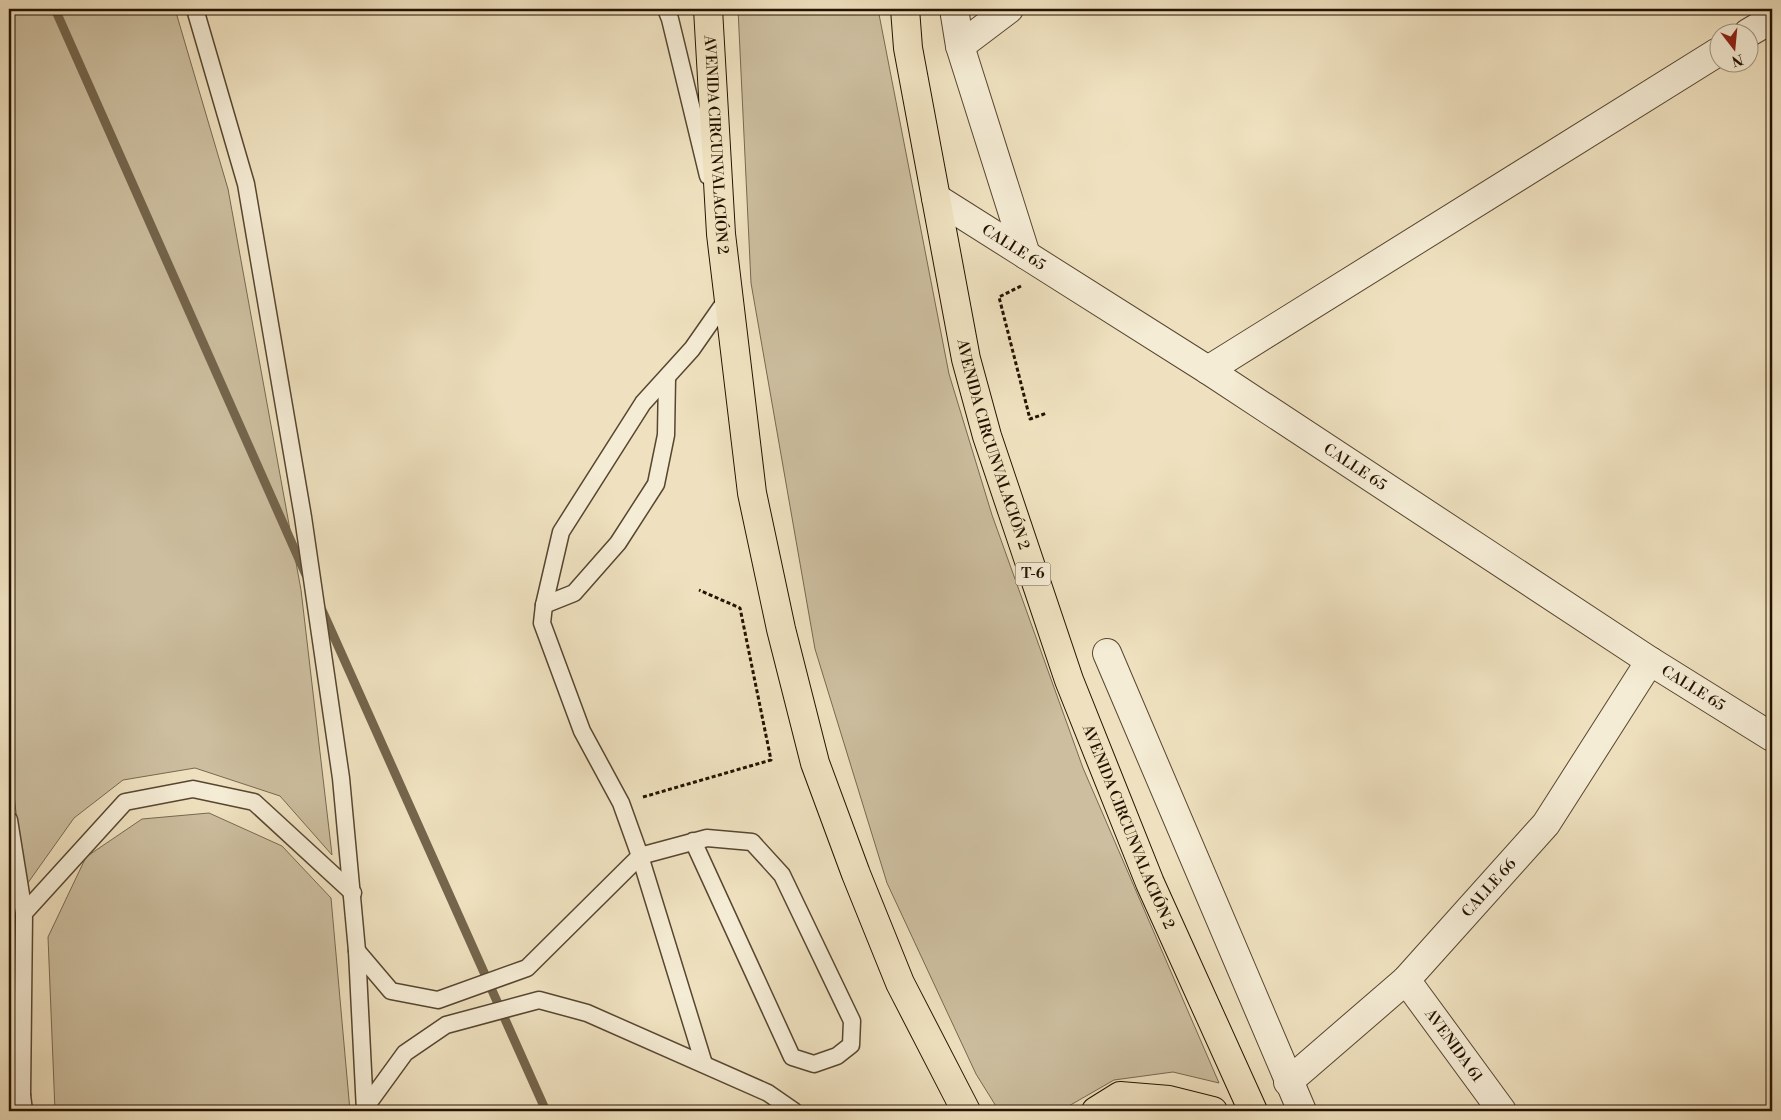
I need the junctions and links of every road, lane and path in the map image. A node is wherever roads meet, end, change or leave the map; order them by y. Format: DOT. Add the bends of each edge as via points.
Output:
graph roads {
  1 [pos="195,9"];
  2 [pos="666,9"];
  3 [pos="708,9"];
  4 [pos="905,9"];
  5 [pos="954,9"];
  6 [pos="1009,9"];
  7 [pos="1772,19"];
  8 [pos="1758,27"];
  9 [pos="960,46"];
  10 [pos="1708,58"];
  11 [pos="936,198"];
  12 [pos="721,234"];
  13 [pos="1026,255"];
  14 [pos="1051,271"];
  15 [pos="729,296"];
  16 [pos="1208,370"];
  17 [pos="667,377"];
  18 [pos="1047,413"];
  19 [pos="698,590"];
  20 [pos="544,605"];
  21 [pos="1107,653"];
  22 [pos="1650,660"];
  23 [pos="1772,737"];
  24 [pos="621,803"];
  25 [pos="9,820"];
  26 [pos="693,842"];
  27 [pos="640,856"];
  28 [pos="352,892"];
  29 [pos="24,913"];
  30 [pos="357,951"];
  31 [pos="1406,980"];
  32 [pos="704,1064"];
  33 [pos="1288,1082"];
  34 [pos="23,1103"];
  35 [pos="365,1110"];
  36 [pos="10,1111"];
  37 [pos="794,1111"];
  38 [pos="966,1111"];
  39 [pos="1096,1111"];
  40 [pos="1213,1111"];
  41 [pos="1253,1111"];
  42 [pos="1302,1111"];
  43 [pos="1502,1111"];
  1 -- 28 [label="lane" via="246,184 303,517 341,778"];
  2 -- 12 [label="lane"];
  3 -- 12 [label="highway, AVENIDA CIRCUNVALACIÓN 2"];
  4 -- 11 [label="highway, AVENIDA CIRCUNVALACIÓN 2 / T-6" via="908,48"];
  5 -- 9 [label="street"];
  6 -- 9 [label="street"];
  7 -- 8 [label="street"];
  9 -- 13 [label="street"];
  10 -- 16 [label="street"];
  11 -- 13 [label="street, CALLE 65"];
  11 -- 41 [label="highway, AVENIDA CIRCUNVALACIÓN 2 / T-6" via="966,359 987,436 1069,680 1150,883"];
  12 -- 15 [label="highway, AVENIDA CIRCUNVALACIÓN 2"];
  13 -- 14 [label="street, CALLE 65"];
  14 -- 16 [label="street, CALLE 65"];
  14 -- 18 [label="path" via="999,297 1030,419"];
  15 -- 17 [label="lane" via="692,349"];
  15 -- 38 [label="highway, AVENIDA CIRCUNVALACIÓN 2" via="752,493 815,763 900,983"];
  16 -- 22 [label="street, CALLE 65"];
  17 -- 20 [label="lane" via="643,403 561,532"];
  17 -- 20 [label="lane" via="666,435 656,484 618,543 574,593"];
  19 -- 24 [label="path" via="740,608 772,760"];
  20 -- 24 [label="lane" via="542,623 582,731"];
  21 -- 33 [label="street"];
  22 -- 23 [label="street, CALLE 65"];
  22 -- 31 [label="street, CALLE 66" via="1546,824"];
  24 -- 27 [label="lane"];
  25 -- 29 [label="lane"];
  26 -- 26 [label="lane" via="792,1057 814,1064 837,1056 852,1045 852,1021 782,875 752,842 707,838"];
  26 -- 27 [label="lane"];
  27 -- 30 [label="lane" via="527,968 438,1000 391,991"];
  27 -- 32 [label="lane"];
  28 -- 29 [label="lane" via="254,802 192,789 125,802"];
  28 -- 30 [label="lane"];
  29 -- 34 [label="lane"];
  30 -- 35 [label="lane"];
  31 -- 33 [label="street, CALLE 66"];
  31 -- 43 [label="street, AVENIDA 61"];
  32 -- 35 [label="lane" via="586,1013 539,1000 446,1025 405,1053"];
  32 -- 37 [label="lane" via="768,1093"];
  33 -- 42 [label="street"];
  34 -- 36 [label="lane"];
  39 -- 40 [label="highway" via="1120,1096 1169,1100"];
}
